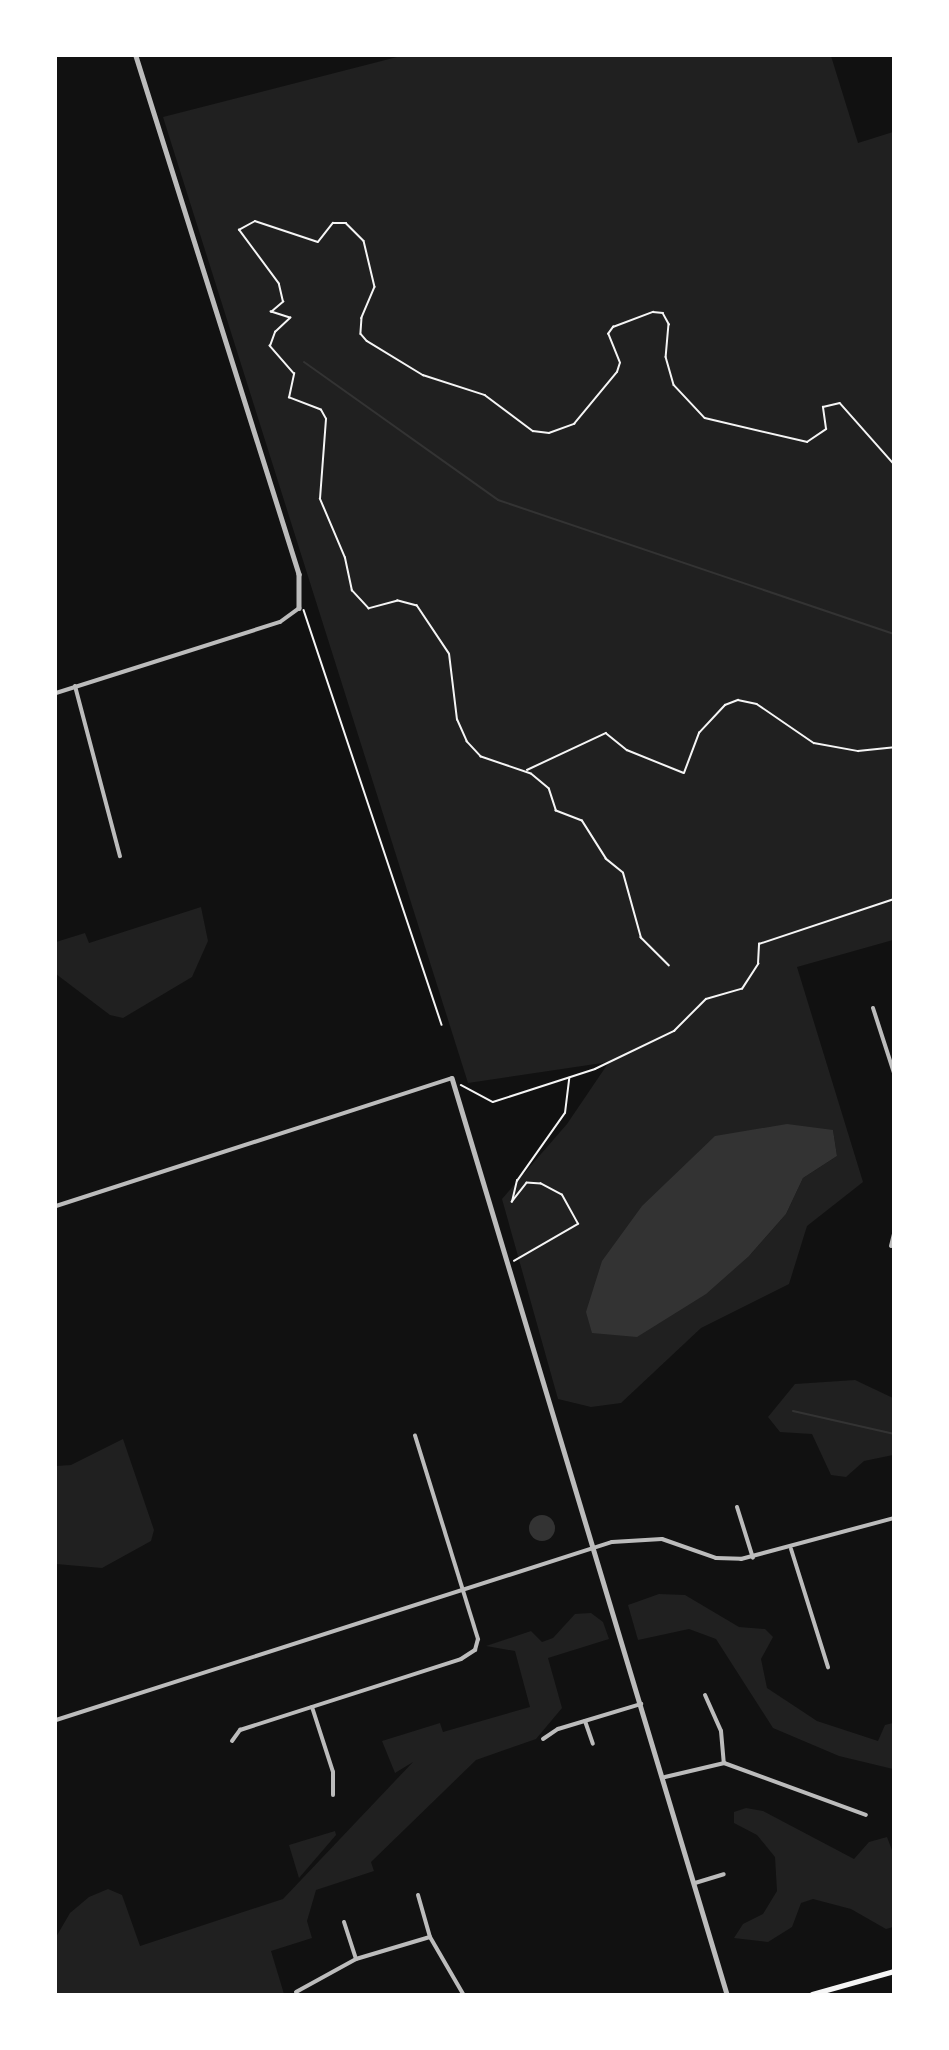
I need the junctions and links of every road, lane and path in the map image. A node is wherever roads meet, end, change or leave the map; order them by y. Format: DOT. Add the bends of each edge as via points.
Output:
graph roads {
  1 [pos="136,56"];
  2 [pos="894,464"];
  3 [pos="300,606"];
  4 [pos="75,686"];
  5 [pos="56,693"];
  6 [pos="894,747"];
  7 [pos="526,771"];
  8 [pos="120,856"];
  9 [pos="894,899"];
  10 [pos="669,966"];
  11 [pos="873,1008"];
  12 [pos="441,1025"];
  13 [pos="894,1073"];
  14 [pos="452,1078"];
  15 [pos="569,1078"];
  16 [pos="457,1083"];
  17 [pos="56,1206"];
  18 [pos="894,1234"];
  19 [pos="891,1246"];
  20 [pos="511,1263"];
  21 [pos="415,1436"];
  22 [pos="737,1507"];
  23 [pos="894,1518"];
  24 [pos="592,1547"];
  25 [pos="791,1549"];
  26 [pos="753,1558"];
  27 [pos="462,1589"];
  28 [pos="828,1667"];
  29 [pos="705,1695"];
  30 [pos="642,1703"];
  31 [pos="312,1707"];
  32 [pos="56,1720"];
  33 [pos="585,1721"];
  34 [pos="543,1739"];
  35 [pos="232,1741"];
  36 [pos="593,1744"];
  37 [pos="724,1763"];
  38 [pos="665,1777"];
  39 [pos="333,1795"];
  40 [pos="866,1815"];
  41 [pos="724,1874"];
  42 [pos="695,1883"];
  43 [pos="418,1895"];
  44 [pos="345,1922"];
  45 [pos="430,1937"];
  46 [pos="356,1959"];
  47 [pos="894,1971"];
  48 [pos="296,1992"];
  49 [pos="463,1995"];
  50 [pos="727,1995"];
  51 [pos="812,1995"];
  1 -- 3 [label="street" via="299,574"];
  2 -- 7 [label="path" via="840,403 823,407 826,429 807,442 705,418 674,385 666,357 669,324 663,313 653,312 613,327 608,334 620,363 617,372 574,424 549,434 533,431 485,394 423,375 367,341 361,333 362,318 375,287 363,241 346,223 333,223 318,242 255,221 239,230 279,284 283,302 271,312 290,318 275,332 270,346 294,374 290,398 321,410 326,419 320,499 345,558 352,591 369,609 398,601 417,606 449,654 457,720 466,742 481,757"];
  3 -- 4 [label="street" via="280,622"];
  3 -- 12 [label="path" via="317,638"];
  4 -- 5 [label="street"];
  4 -- 8 [label="street"];
  6 -- 7 [label="path" via="858,751 814,743 757,705 738,700 725,705 699,733 684,773 627,750 606,733"];
  7 -- 10 [label="path" via="549,789 556,811 582,821 606,859 622,873 641,938"];
  9 -- 15 [label="path" via="759,944 758,964 742,988 706,999 674,1031"];
  11 -- 13 [label="street"];
  14 -- 16 [label="street"];
  14 -- 17 [label="street"];
  15 -- 16 [label="path" via="493,1102"];
  15 -- 20 [label="path" via="566,1113 518,1181 512,1202 527,1183 541,1184 562,1195 578,1224"];
  16 -- 20 [label="street"];
  18 -- 19 [label="street"];
  20 -- 24 [label="street"];
  21 -- 27 [label="street"];
  22 -- 26 [label="street"];
  23 -- 25 [label="street"];
  24 -- 26 [label="street" via="646,1537 716,1558"];
  24 -- 27 [label="street"];
  24 -- 30 [label="street"];
  25 -- 26 [label="street"];
  25 -- 28 [label="street"];
  27 -- 31 [label="street" via="478,1639 472,1654"];
  27 -- 32 [label="street"];
  29 -- 37 [label="street" via="721,1731"];
  30 -- 33 [label="street"];
  30 -- 38 [label="street"];
  31 -- 35 [label="street" via="240,1730"];
  31 -- 39 [label="street" via="333,1772"];
  33 -- 34 [label="street"];
  33 -- 36 [label="street"];
  37 -- 38 [label="street"];
  37 -- 40 [label="street"];
  38 -- 42 [label="street"];
  41 -- 42 [label="street"];
  42 -- 50 [label="street"];
  43 -- 45 [label="street"];
  44 -- 46 [label="street"];
  45 -- 46 [label="street"];
  45 -- 49 [label="street"];
  46 -- 48 [label="street"];
  47 -- 51 [label="main road"];
}
